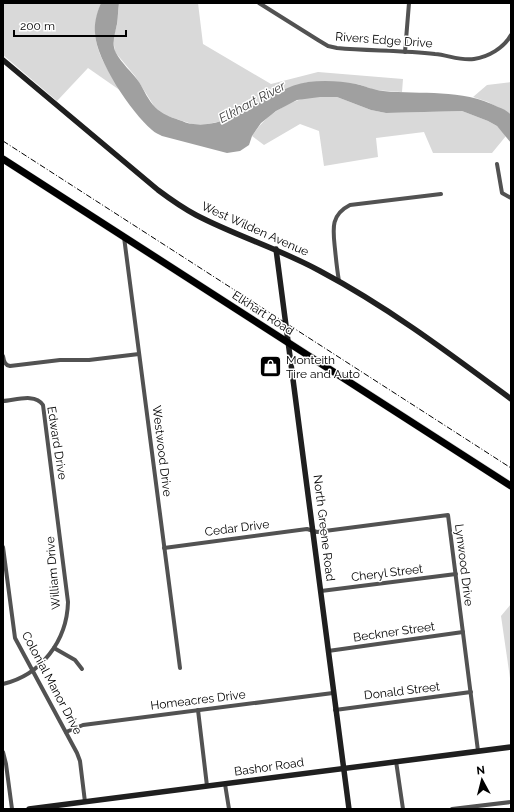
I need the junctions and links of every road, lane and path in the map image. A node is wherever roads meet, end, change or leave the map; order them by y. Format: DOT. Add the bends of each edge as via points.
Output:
graph roads {
  1 [pos="259,3"];
  2 [pos="409,3"];
  3 [pos="511,35"];
  4 [pos="405,52"];
  5 [pos="3,60"];
  6 [pos="3,159"];
  7 [pos="497,164"];
  8 [pos="441,194"];
  9 [pos="511,198"];
  10 [pos="124,237"];
  11 [pos="276,249"];
  12 [pos="339,281"];
  13 [pos="288,342"];
  14 [pos="139,354"];
  15 [pos="3,356"];
  16 [pos="511,399"];
  17 [pos="3,401"];
  18 [pos="511,486"];
  19 [pos="56,502"];
  20 [pos="313,531"];
  21 [pos="3,547"];
  22 [pos="164,548"];
  23 [pos="456,574"];
  24 [pos="321,591"];
  25 [pos="463,632"];
  26 [pos="54,648"];
  27 [pos="328,650"];
  28 [pos="180,668"];
  29 [pos="82,669"];
  30 [pos="33,671"];
  31 [pos="3,684"];
  32 [pos="471,692"];
  33 [pos="333,693"];
  34 [pos="198,710"];
  35 [pos="335,710"];
  36 [pos="66,732"];
  37 [pos="511,747"];
  38 [pos="478,751"];
  39 [pos="3,752"];
  40 [pos="396,761"];
  41 [pos="343,768"];
  42 [pos="225,784"];
  43 [pos="207,786"];
  44 [pos="85,802"];
  45 [pos="511,802"];
  46 [pos="63,807"];
  47 [pos="12,809"];
  48 [pos="30,809"];
  49 [pos="229,809"];
  50 [pos="349,809"];
  51 [pos="403,809"];
  52 [pos="452,809"];
  1 -- 4 [label="street, Rivers Edge Drive" via="328,46"];
  2 -- 4 [label="street"];
  3 -- 4 [label="street, Rivers Edge Drive" via="506,43 494,52 472,60"];
  5 -- 11 [label="street, West Wilden Avenue" via="179,205"];
  6 -- 10 [label="highway, Elkhart Road"];
  7 -- 9 [label="street" via="502,193"];
  8 -- 12 [label="street" via="350,205 342,210 333,227"];
  10 -- 13 [label="highway, Elkhart Road"];
  10 -- 14 [label="street, Westwood Drive"];
  11 -- 12 [label="street, West Wilden Avenue"];
  11 -- 13 [label="street, North Greene Road"];
  12 -- 16 [label="street, West Wilden Avenue" via="407,322"];
  13 -- 18 [label="highway, Elkhart Road"];
  13 -- 20 [label="street, North Greene Road"];
  14 -- 15 [label="street" via="10,366 6,365"];
  14 -- 22 [label="street, Westwood Drive"];
  17 -- 19 [label="street, Edward Drive" via="33,398 43,405"];
  19 -- 26 [label="street, William Drive" via="68,606 64,628"];
  20 -- 22 [label="street, Cedar Drive" via="307,529"];
  20 -- 23 [label="street, Lynwood Drive" via="448,515"];
  20 -- 24 [label="street, North Greene Road"];
  21 -- 30 [label="street, Colonial Manor Drive" via="15,638"];
  22 -- 28 [label="street, Westwood Drive"];
  23 -- 24 [label="street, Cheryl Street"];
  23 -- 25 [label="street, Lynwood Drive"];
  24 -- 27 [label="street, North Greene Road"];
  25 -- 27 [label="street, Beckner Street"];
  25 -- 32 [label="street, Lynwood Drive"];
  26 -- 29 [label="street" via="74,660"];
  26 -- 30 [label="street, William Drive"];
  27 -- 33 [label="street, North Greene Road"];
  30 -- 31 [label="street, William Drive"];
  30 -- 36 [label="street, Colonial Manor Drive"];
  32 -- 35 [label="street, Donald Street"];
  32 -- 38 [label="street, Lynwood Drive"];
  33 -- 34 [label="street, Homeacres Drive"];
  33 -- 35 [label="street, North Greene Road"];
  34 -- 36 [label="street, Homeacres Drive" via="83,725"];
  34 -- 43 [label="street"];
  35 -- 41 [label="street, North Greene Road"];
  36 -- 44 [label="street, Colonial Manor Drive" via="79,757"];
  37 -- 38 [label="street, Bashor Road"];
  38 -- 40 [label="street, Bashor Road"];
  39 -- 47 [label="street"];
  40 -- 41 [label="street, Bashor Road"];
  40 -- 51 [label="street"];
  41 -- 42 [label="street, Bashor Road"];
  41 -- 50 [label="street, North Greene Road"];
  42 -- 43 [label="street, Bashor Road"];
  42 -- 49 [label="street"];
  43 -- 44 [label="street, Bashor Road"];
  44 -- 46 [label="street, Bashor Road"];
  45 -- 52 [label="street"];
  46 -- 48 [label="street, Bashor Road"];
}
